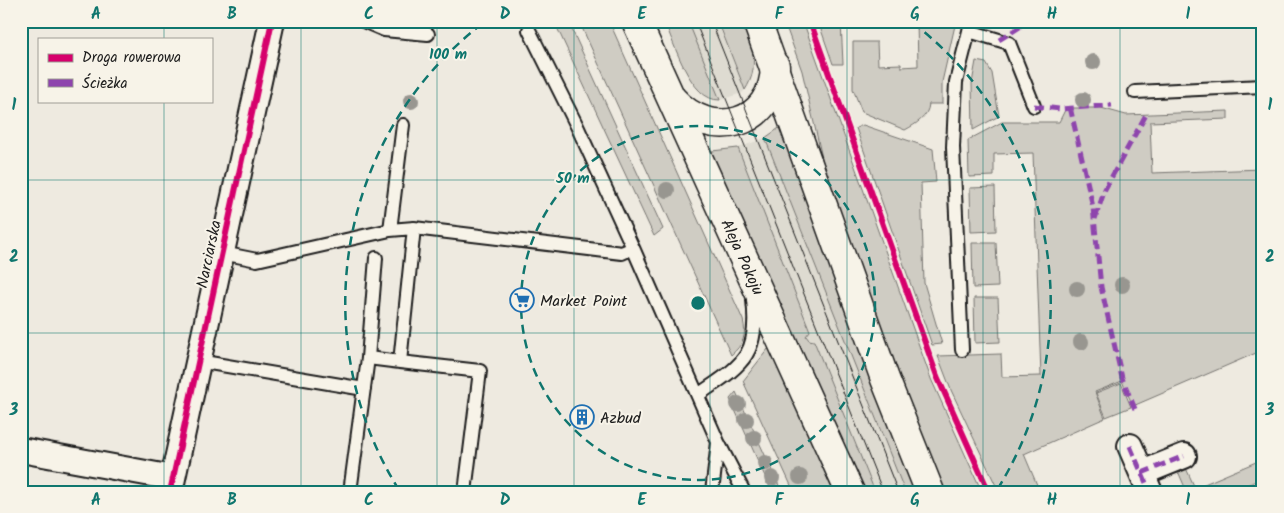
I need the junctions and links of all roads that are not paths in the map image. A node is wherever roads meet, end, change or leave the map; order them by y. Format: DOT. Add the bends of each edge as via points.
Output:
graph roads {
  1 [pos="272,21"];
  2 [pos="363,21"];
  3 [pos="636,21"];
  4 [pos="757,21"];
  5 [pos="970,26"];
  6 [pos="528,30"];
  7 [pos="428,34"];
  8 [pos="775,66"];
  9 [pos="1263,86"];
  10 [pos="1135,92"];
  11 [pos="672,98"];
  12 [pos="1034,106"];
  13 [pos="403,125"];
  14 [pos="414,228"];
  15 [pos="390,230"];
  16 [pos="633,248"];
  17 [pos="222,253"];
  18 [pos="376,258"];
  19 [pos="748,268"];
  20 [pos="962,350"];
  21 [pos="368,358"];
  22 [pos="198,361"];
  23 [pos="400,362"];
  24 [pos="364,389"];
  25 [pos="698,395"];
  26 [pos="718,442"];
  27 [pos="1130,446"];
  28 [pos="21,450"];
  29 [pos="1184,456"];
  30 [pos="1146,482"];
  31 [pos="172,485"];
  32 [pos="350,492"];
  33 [pos="466,492"];
  34 [pos="712,492"];
  35 [pos="744,492"];
  36 [pos="850,492"];
  37 [pos="930,492"];
  1 -- 17 [label="street, Narciarska"];
  2 -- 7 [label="lane" via="384,30"];
  3 -- 11 [label="main road, Aleja Pokoju"];
  4 -- 8 [label="main road"];
  5 -- 12 [label="lane" via="1009,43"];
  5 -- 20 [label="lane" via="956,82 953,147"];
  6 -- 16 [label="lane"];
  8 -- 11 [label="main road" via="773,86 768,95 754,113 736,122 701,121"];
  8 -- 37 [label="main road" via="885,379"];
  9 -- 10 [label="lane"];
  11 -- 19 [label="main road, Aleja Pokoju"];
  13 -- 15 [label="lane"];
  14 -- 15 [label="lane"];
  14 -- 16 [label="lane" via="622,252"];
  14 -- 23 [label="lane"];
  15 -- 17 [label="lane" via="258,260"];
  16 -- 25 [label="lane"];
  17 -- 22 [label="street, Narciarska"];
  18 -- 21 [label="lane"];
  19 -- 25 [label="lane" via="756,324 750,349 733,371"];
  19 -- 36 [label="main road, Aleja Pokoju"];
  21 -- 23 [label="lane"];
  21 -- 24 [label="lane"];
  22 -- 24 [label="lane"];
  22 -- 31 [label="street, Narciarska"];
  23 -- 33 [label="lane" via="480,371"];
  24 -- 32 [label="lane"];
  25 -- 26 [label="lane"];
  26 -- 34 [label="lane"];
  26 -- 35 [label="lane"];
  27 -- 30 [label="street"];
  28 -- 31 [label="street, Narciarska"];
  29 -- 30 [label="street"];
}
